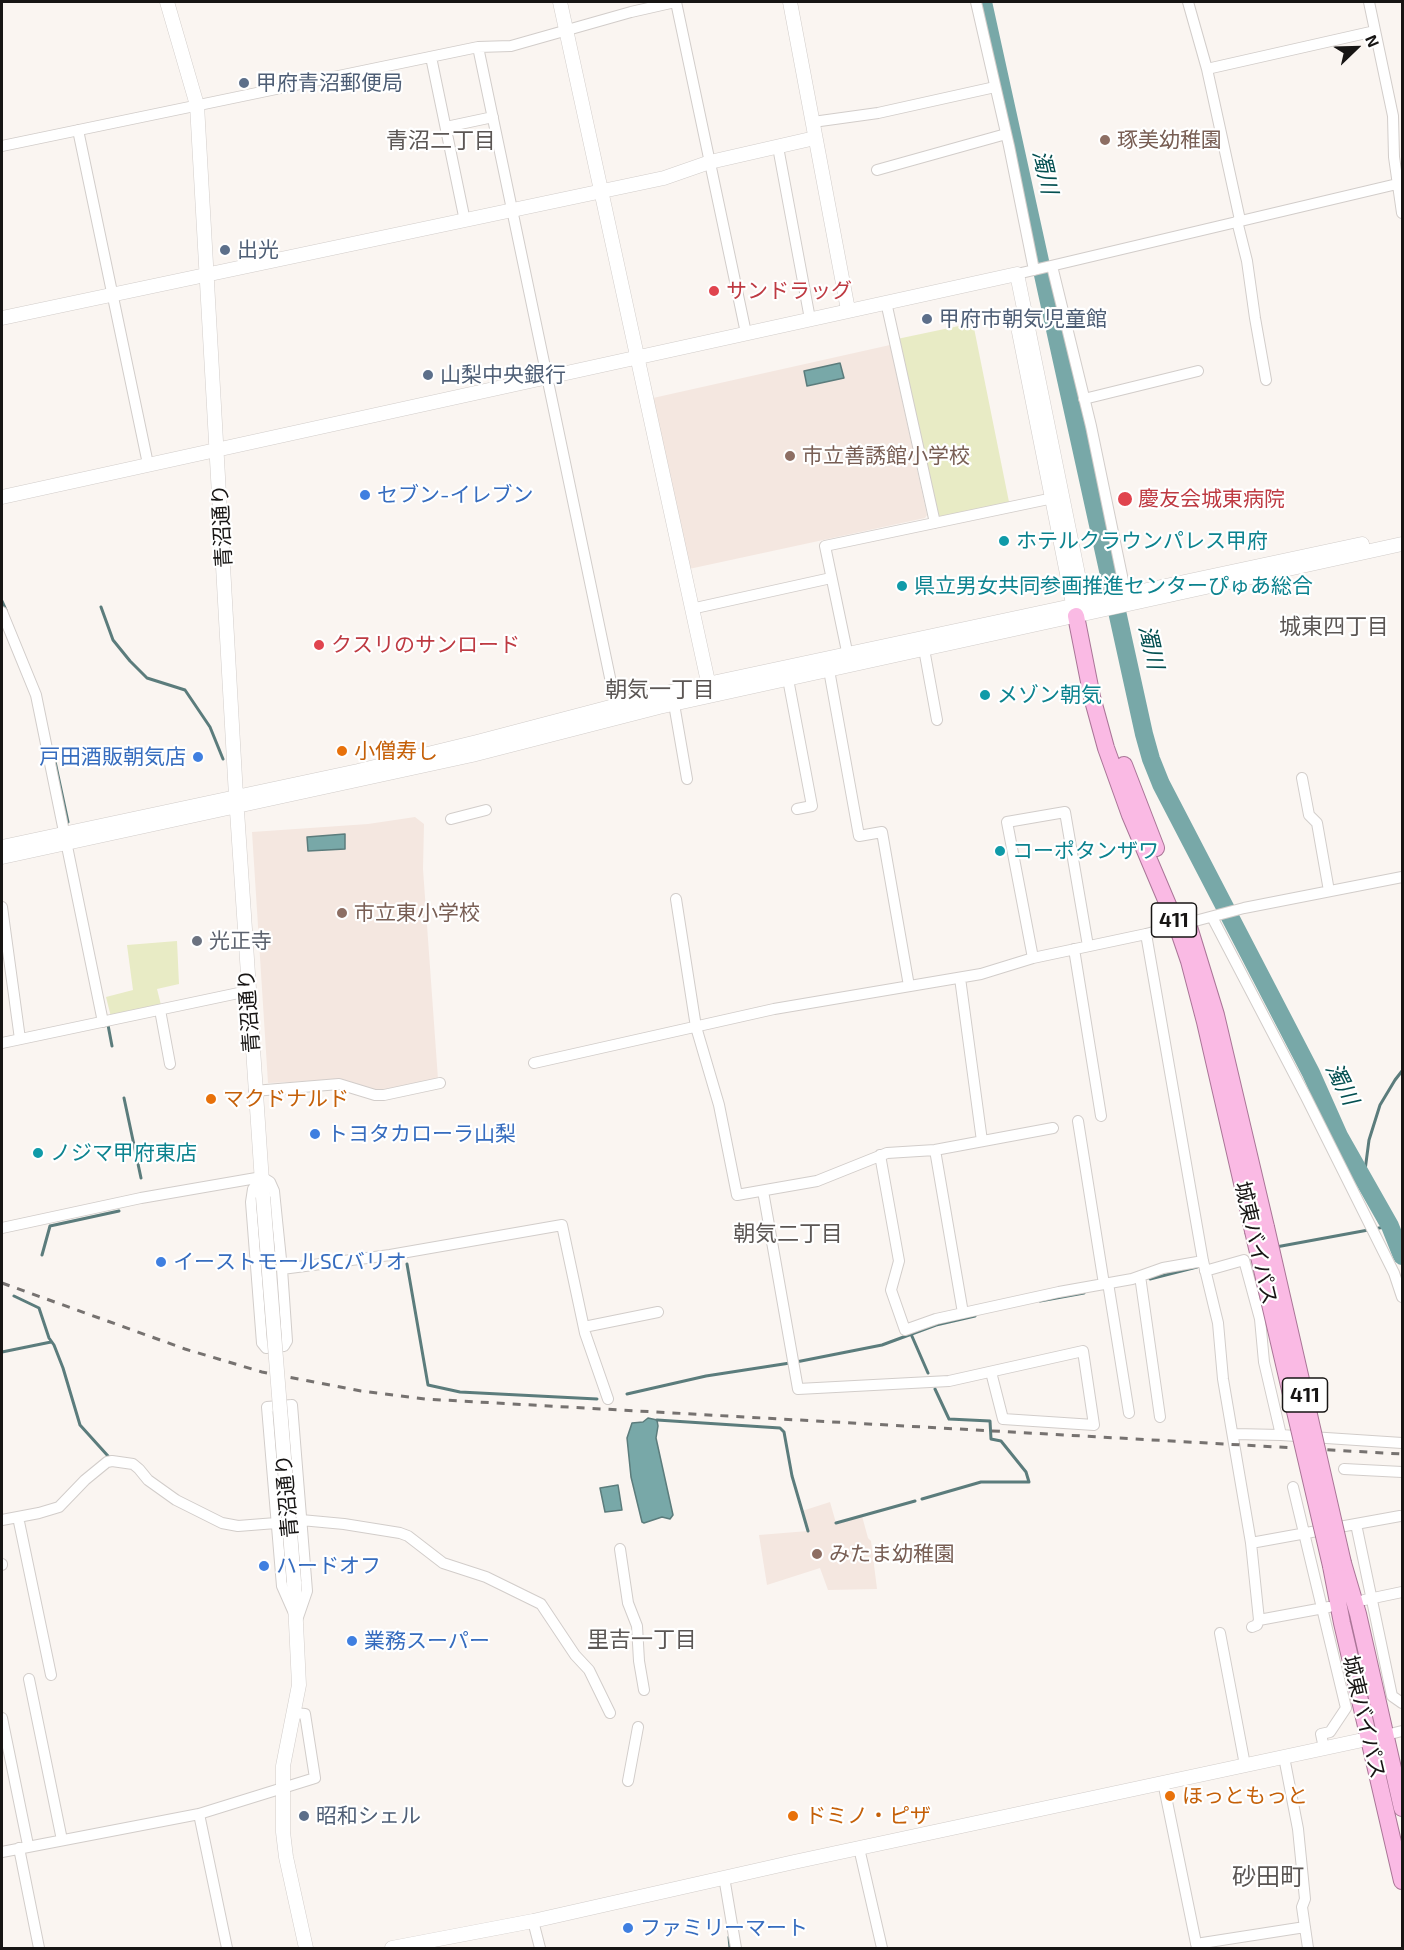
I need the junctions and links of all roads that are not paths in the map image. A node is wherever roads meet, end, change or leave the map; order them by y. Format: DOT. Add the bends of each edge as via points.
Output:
graph roads {
  1 [pos="167,2"];
  2 [pos="560,2"];
  3 [pos="675,2"];
  4 [pos="790,2"];
  5 [pos="976,2"];
  6 [pos="1188,2"];
  7 [pos="1369,2"];
  8 [pos="566,31"];
  9 [pos="1375,31"];
  10 [pos="478,47"];
  11 [pos="430,57"];
  12 [pos="1207,69"];
  13 [pos="995,87"];
  14 [pos="197,105"];
  15 [pos="1398,114"];
  16 [pos="493,117"];
  17 [pos="813,122"];
  18 [pos="446,128"];
  19 [pos="78,130"];
  20 [pos="1006,134"];
  21 [pos="815,138"];
  22 [pos="2,146"];
  23 [pos="778,147"];
  24 [pos="710,162"];
  25 [pos="877,170"];
  26 [pos="1399,187"];
  27 [pos="601,192"];
  28 [pos="513,211"];
  29 [pos="1402,213"];
  30 [pos="1239,220"];
  31 [pos="465,221"];
  32 [pos="1052,266"];
  33 [pos="1035,270"];
  34 [pos="207,273"];
  35 [pos="1013,275"];
  36 [pos="114,294"];
  37 [pos="886,302"];
  38 [pos="848,310"];
  39 [pos="2,318"];
  40 [pos="810,319"];
  41 [pos="746,333"];
  42 [pos="637,357"];
  43 [pos="1198,371"];
  44 [pos="547,378"];
  45 [pos="1266,380"];
  46 [pos="1084,399"];
  47 [pos="217,450"];
  48 [pos="148,464"];
  49 [pos="2,497"];
  50 [pos="1056,497"];
  51 [pos="935,523"];
  52 [pos="1402,536"];
  53 [pos="1402,544"];
  54 [pos="831,578"];
  55 [pos="1127,598"];
  56 [pos="1087,607"];
  57 [pos="691,609"];
  58 [pos="2,612"];
  59 [pos="7,642"];
  60 [pos="924,649"];
  61 [pos="848,659"];
  62 [pos="829,670"];
  63 [pos="788,679"];
  64 [pos="709,690"];
  65 [pos="674,704"];
  66 [pos="617,711"];
  67 [pos="938,720"];
  68 [pos="687,778"];
  69 [pos="1302,778"];
  70 [pos="236,801"];
  71 [pos="796,809"];
  72 [pos="486,810"];
  73 [pos="451,819"];
  74 [pos="65,838"];
  75 [pos="2,847"];
  76 [pos="2,857"];
  77 [pos="1402,877"];
  78 [pos="1329,891"];
  79 [pos="676,899"];
  80 [pos="2,908"];
  81 [pos="1212,917"];
  82 [pos="1182,925"];
  83 [pos="1146,934"];
  84 [pos="1088,946"];
  85 [pos="1074,949"];
  86 [pos="1034,958"];
  87 [pos="960,978"];
  88 [pos="909,986"];
  89 [pos="248,991"];
  90 [pos="160,1010"];
  91 [pos="104,1022"];
  92 [pos="696,1027"];
  93 [pos="20,1039"];
  94 [pos="2,1043"];
  95 [pos="534,1063"];
  96 [pos="170,1064"];
  97 [pos="440,1083"];
  98 [pos="254,1091"];
  99 [pos="1101,1116"];
  100 [pos="1078,1121"];
  101 [pos="1053,1128"];
  102 [pos="982,1142"];
  103 [pos="935,1150"];
  104 [pos="880,1155"];
  105 [pos="262,1177"];
  106 [pos="763,1191"];
  107 [pos="2,1228"];
  108 [pos="1204,1266"];
  109 [pos="282,1269"];
  110 [pos="1140,1276"];
  111 [pos="1106,1283"];
  112 [pos="1402,1297"];
  113 [pos="658,1312"];
  114 [pos="963,1313"];
  115 [pos="584,1327"];
  116 [pos="991,1372"];
  117 [pos="608,1400"];
  118 [pos="1129,1413"];
  119 [pos="1160,1417"];
  120 [pos="1234,1434"];
  121 [pos="1281,1435"];
  122 [pos="1402,1443"];
  123 [pos="1344,1469"];
  124 [pos="1402,1472"];
  125 [pos="1293,1487"];
  126 [pos="1400,1516"];
  127 [pos="18,1517"];
  128 [pos="2,1520"];
  129 [pos="301,1520"];
  130 [pos="276,1523"];
  131 [pos="1356,1524"];
  132 [pos="1304,1534"];
  133 [pos="1251,1543"];
  134 [pos="620,1549"];
  135 [pos="1337,1565"];
  136 [pos="1402,1592"];
  137 [pos="1368,1599"];
  138 [pos="1325,1608"];
  139 [pos="297,1620"];
  140 [pos="1220,1633"];
  141 [pos="51,1675"];
  142 [pos="29,1679"];
  143 [pos="644,1690"];
  144 [pos="1402,1703"];
  145 [pos="295,1713"];
  146 [pos="610,1713"];
  147 [pos="2,1718"];
  148 [pos="638,1726"];
  149 [pos="1394,1733"];
  150 [pos="1369,1739"];
  151 [pos="1324,1748"];
  152 [pos="1284,1757"];
  153 [pos="1245,1765"];
  154 [pos="628,1781"];
  155 [pos="1163,1782"];
  156 [pos="282,1789"];
  157 [pos="1402,1808"];
  158 [pos="199,1814"];
  159 [pos="62,1840"];
  160 [pos="24,1846"];
  161 [pos="860,1848"];
  162 [pos="2,1852"];
  163 [pos="724,1877"];
  164 [pos="1402,1877"];
  165 [pos="533,1921"];
  166 [pos="1305,1927"];
  167 [pos="1196,1946"];
  168 [pos="39,1948"];
  169 [pos="227,1948"];
  170 [pos="306,1948"];
  171 [pos="392,1948"];
  172 [pos="540,1948"];
  173 [pos="736,1948"];
  174 [pos="882,1948"];
  175 [pos="1308,1948"];
  1 -- 14 [label="street, 青沼通り"];
  2 -- 8 [label="street"];
  3 -- 8 [label="street"];
  3 -- 24 [label="street"];
  4 -- 17 [label="street"];
  5 -- 13 [label="street"];
  6 -- 12 [label="street"];
  7 -- 9 [label="street"];
  8 -- 10 [label="street" via="511,46"];
  8 -- 27 [label="street"];
  9 -- 12 [label="street"];
  9 -- 15 [label="street"];
  10 -- 11 [label="street"];
  10 -- 16 [label="street"];
  11 -- 14 [label="street"];
  11 -- 18 [label="street"];
  12 -- 30 [label="street"];
  13 -- 17 [label="street" via="878,113"];
  13 -- 20 [label="street"];
  14 -- 19 [label="street"];
  14 -- 34 [label="street, 青沼通り"];
  15 -- 26 [label="street" via="1394,157"];
  16 -- 18 [label="street"];
  16 -- 28 [label="street"];
  17 -- 21 [label="street"];
  18 -- 31 [label="street"];
  19 -- 22 [label="street"];
  19 -- 36 [label="street"];
  20 -- 25 [label="street"];
  20 -- 33 [label="street"];
  21 -- 23 [label="street"];
  21 -- 38 [label="street"];
  23 -- 24 [label="street"];
  23 -- 40 [label="street"];
  24 -- 27 [label="street" via="664,178"];
  24 -- 41 [label="street"];
  26 -- 29 [label="street"];
  26 -- 30 [label="street"];
  27 -- 28 [label="street"];
  27 -- 42 [label="street"];
  28 -- 31 [label="street"];
  28 -- 44 [label="street"];
  30 -- 32 [label="street"];
  30 -- 45 [label="street"];
  31 -- 34 [label="street"];
  32 -- 33 [label="street"];
  32 -- 46 [label="street"];
  33 -- 35 [label="street"];
  34 -- 36 [label="street"];
  34 -- 47 [label="street, 青沼通り"];
  35 -- 37 [label="street"];
  35 -- 50 [label="street"];
  36 -- 39 [label="street"];
  36 -- 48 [label="street"];
  37 -- 38 [label="street"];
  37 -- 51 [label="street"];
  38 -- 40 [label="street"];
  40 -- 41 [label="street"];
  41 -- 42 [label="street"];
  42 -- 44 [label="street"];
  42 -- 57 [label="street"];
  43 -- 46 [label="street"];
  44 -- 47 [label="street"];
  44 -- 66 [label="street"];
  46 -- 55 [label="street"];
  47 -- 48 [label="street"];
  47 -- 70 [label="street, 青沼通り"];
  48 -- 49 [label="street"];
  50 -- 51 [label="street"];
  50 -- 56 [label="street"];
  51 -- 54 [label="street" via="825,546"];
  52 -- 55 [label="street"];
  53 -- 55 [label="street"];
  54 -- 57 [label="street"];
  54 -- 61 [label="street"];
  55 -- 56 [label="street"];
  56 -- 60 [label="street"];
  56 -- 61 [label="street"];
  56 -- 82 [label="highway, 城東バイパス / 411" via="1102,693 1117,744"];
  57 -- 64 [label="street"];
  58 -- 59 [label="street"];
  59 -- 74 [label="street" via="36,695"];
  60 -- 61 [label="street"];
  60 -- 67 [label="street"];
  61 -- 62 [label="street"];
  61 -- 64 [label="street"];
  62 -- 63 [label="street"];
  62 -- 88 [label="street" via="859,836 882,832"];
  63 -- 64 [label="street"];
  63 -- 71 [label="street" via="812,806"];
  64 -- 65 [label="street"];
  64 -- 66 [label="street"];
  65 -- 66 [label="street"];
  65 -- 68 [label="street"];
  66 -- 70 [label="street" via="472,755"];
  69 -- 78 [label="street" via="1309,815 1317,823"];
  70 -- 74 [label="street"];
  70 -- 89 [label="street, 青沼通り"];
  72 -- 73 [label="street"];
  74 -- 75 [label="street"];
  74 -- 76 [label="street"];
  74 -- 91 [label="street"];
  77 -- 78 [label="street"];
  78 -- 81 [label="street"];
  79 -- 92 [label="street"];
  80 -- 93 [label="street"];
  81 -- 82 [label="street"];
  81 -- 112 [label="street" via="1306,1097 1394,1273"];
  82 -- 83 [label="street"];
  82 -- 135 [label="highway, 城東バイパス / 411, bridge" via="1216,1015 1260,1229"];
  83 -- 84 [label="street"];
  83 -- 108 [label="street"];
  84 -- 85 [label="street"];
  84 -- 86 [label="street" via="1065,812 1007,822"];
  85 -- 86 [label="street"];
  85 -- 99 [label="street"];
  86 -- 87 [label="street"];
  87 -- 88 [label="street"];
  87 -- 102 [label="street"];
  88 -- 92 [label="street"];
  89 -- 90 [label="street"];
  89 -- 98 [label="street, 青沼通り"];
  90 -- 91 [label="street"];
  90 -- 96 [label="street"];
  91 -- 93 [label="street"];
  92 -- 95 [label="street"];
  92 -- 106 [label="street" via="719,1105 737,1195"];
  93 -- 94 [label="street"];
  97 -- 98 [label="street" via="384,1095 339,1084"];
  98 -- 105 [label="street, 青沼通り"];
  100 -- 111 [label="street"];
  101 -- 102 [label="street"];
  102 -- 103 [label="street"];
  103 -- 104 [label="street"];
  103 -- 114 [label="street"];
  104 -- 106 [label="street" via="817,1181"];
  104 -- 114 [label="street" via="899,1261 891,1290 905,1330"];
  105 -- 107 [label="street" via="141,1197"];
  105 -- 109 [label="street" via="274,1191"];
  105 -- 109 [label="street" via="253,1189 251,1202 262,1343 266,1348 284,1346 287,1341"];
  105 -- 139 [label="street, 青沼通り, bridge"];
  106 -- 116 [label="street" via="798,1389 949,1381"];
  108 -- 110 [label="street" via="1163,1268"];
  108 -- 120 [label="street" via="1218,1323 1223,1379"];
  108 -- 121 [label="street" via="1244,1260 1260,1320 1264,1362"];
  109 -- 115 [label="street" via="562,1225"];
  110 -- 111 [label="street"];
  110 -- 119 [label="street"];
  111 -- 114 [label="street"];
  111 -- 118 [label="street"];
  113 -- 115 [label="street"];
  115 -- 117 [label="street"];
  116 -- 116 [label="street" via="1083,1351 1094,1425 1003,1419"];
  120 -- 121 [label="street"];
  120 -- 133 [label="street"];
  121 -- 122 [label="street"];
  123 -- 124 [label="street"];
  125 -- 132 [label="street"];
  126 -- 131 [label="street"];
  127 -- 128 [label="street"];
  127 -- 130 [label="street" via="58,1507 85,1480 112,1461 133,1464 148,1480 209,1518 238,1526"];
  127 -- 141 [label="street"];
  129 -- 130 [label="street" via="292,1405 267,1407"];
  129 -- 139 [label="street" via="307,1591"];
  129 -- 146 [label="street" via="400,1533 443,1563 486,1577 541,1604 589,1670"];
  130 -- 139 [label="street" via="282,1586"];
  131 -- 132 [label="street"];
  131 -- 137 [label="street"];
  132 -- 133 [label="street"];
  132 -- 138 [label="street"];
  133 -- 138 [label="street" via="1255,1623"];
  134 -- 143 [label="street" via="628,1603 638,1626"];
  135 -- 149 [label="highway, 城東バイパス / 411" via="1358,1614"];
  135 -- 150 [label="highway, 城東バイパス / 411"];
  136 -- 137 [label="street"];
  137 -- 144 [label="street" via="1392,1696"];
  138 -- 151 [label="street" via="1346,1708 1330,1732 1321,1734"];
  139 -- 145 [label="street, 青沼通り" via="300,1685"];
  140 -- 153 [label="street"];
  142 -- 159 [label="street"];
  145 -- 156 [label="street, 青沼通り"];
  145 -- 156 [label="street" via="305,1714 315,1778"];
  147 -- 160 [label="street"];
  148 -- 154 [label="street"];
  149 -- 150 [label="street"];
  149 -- 157 [label="highway, 城東バイパス / 411"];
  150 -- 151 [label="street"];
  150 -- 164 [label="highway, 城東バイパス / 411"];
  151 -- 152 [label="street"];
  152 -- 153 [label="street"];
  152 -- 166 [label="street" via="1298,1829"];
  153 -- 155 [label="street"];
  155 -- 161 [label="street"];
  155 -- 167 [label="street"];
  156 -- 158 [label="street"];
  156 -- 170 [label="street, 青沼通り" via="286,1857"];
  158 -- 159 [label="street"];
  158 -- 169 [label="street"];
  159 -- 160 [label="street"];
  160 -- 162 [label="street"];
  160 -- 168 [label="street"];
  161 -- 163 [label="street"];
  161 -- 174 [label="street"];
  163 -- 165 [label="street"];
  163 -- 173 [label="street"];
  165 -- 171 [label="street"];
  165 -- 172 [label="street"];
  166 -- 167 [label="street"];
  166 -- 175 [label="street"];
}
